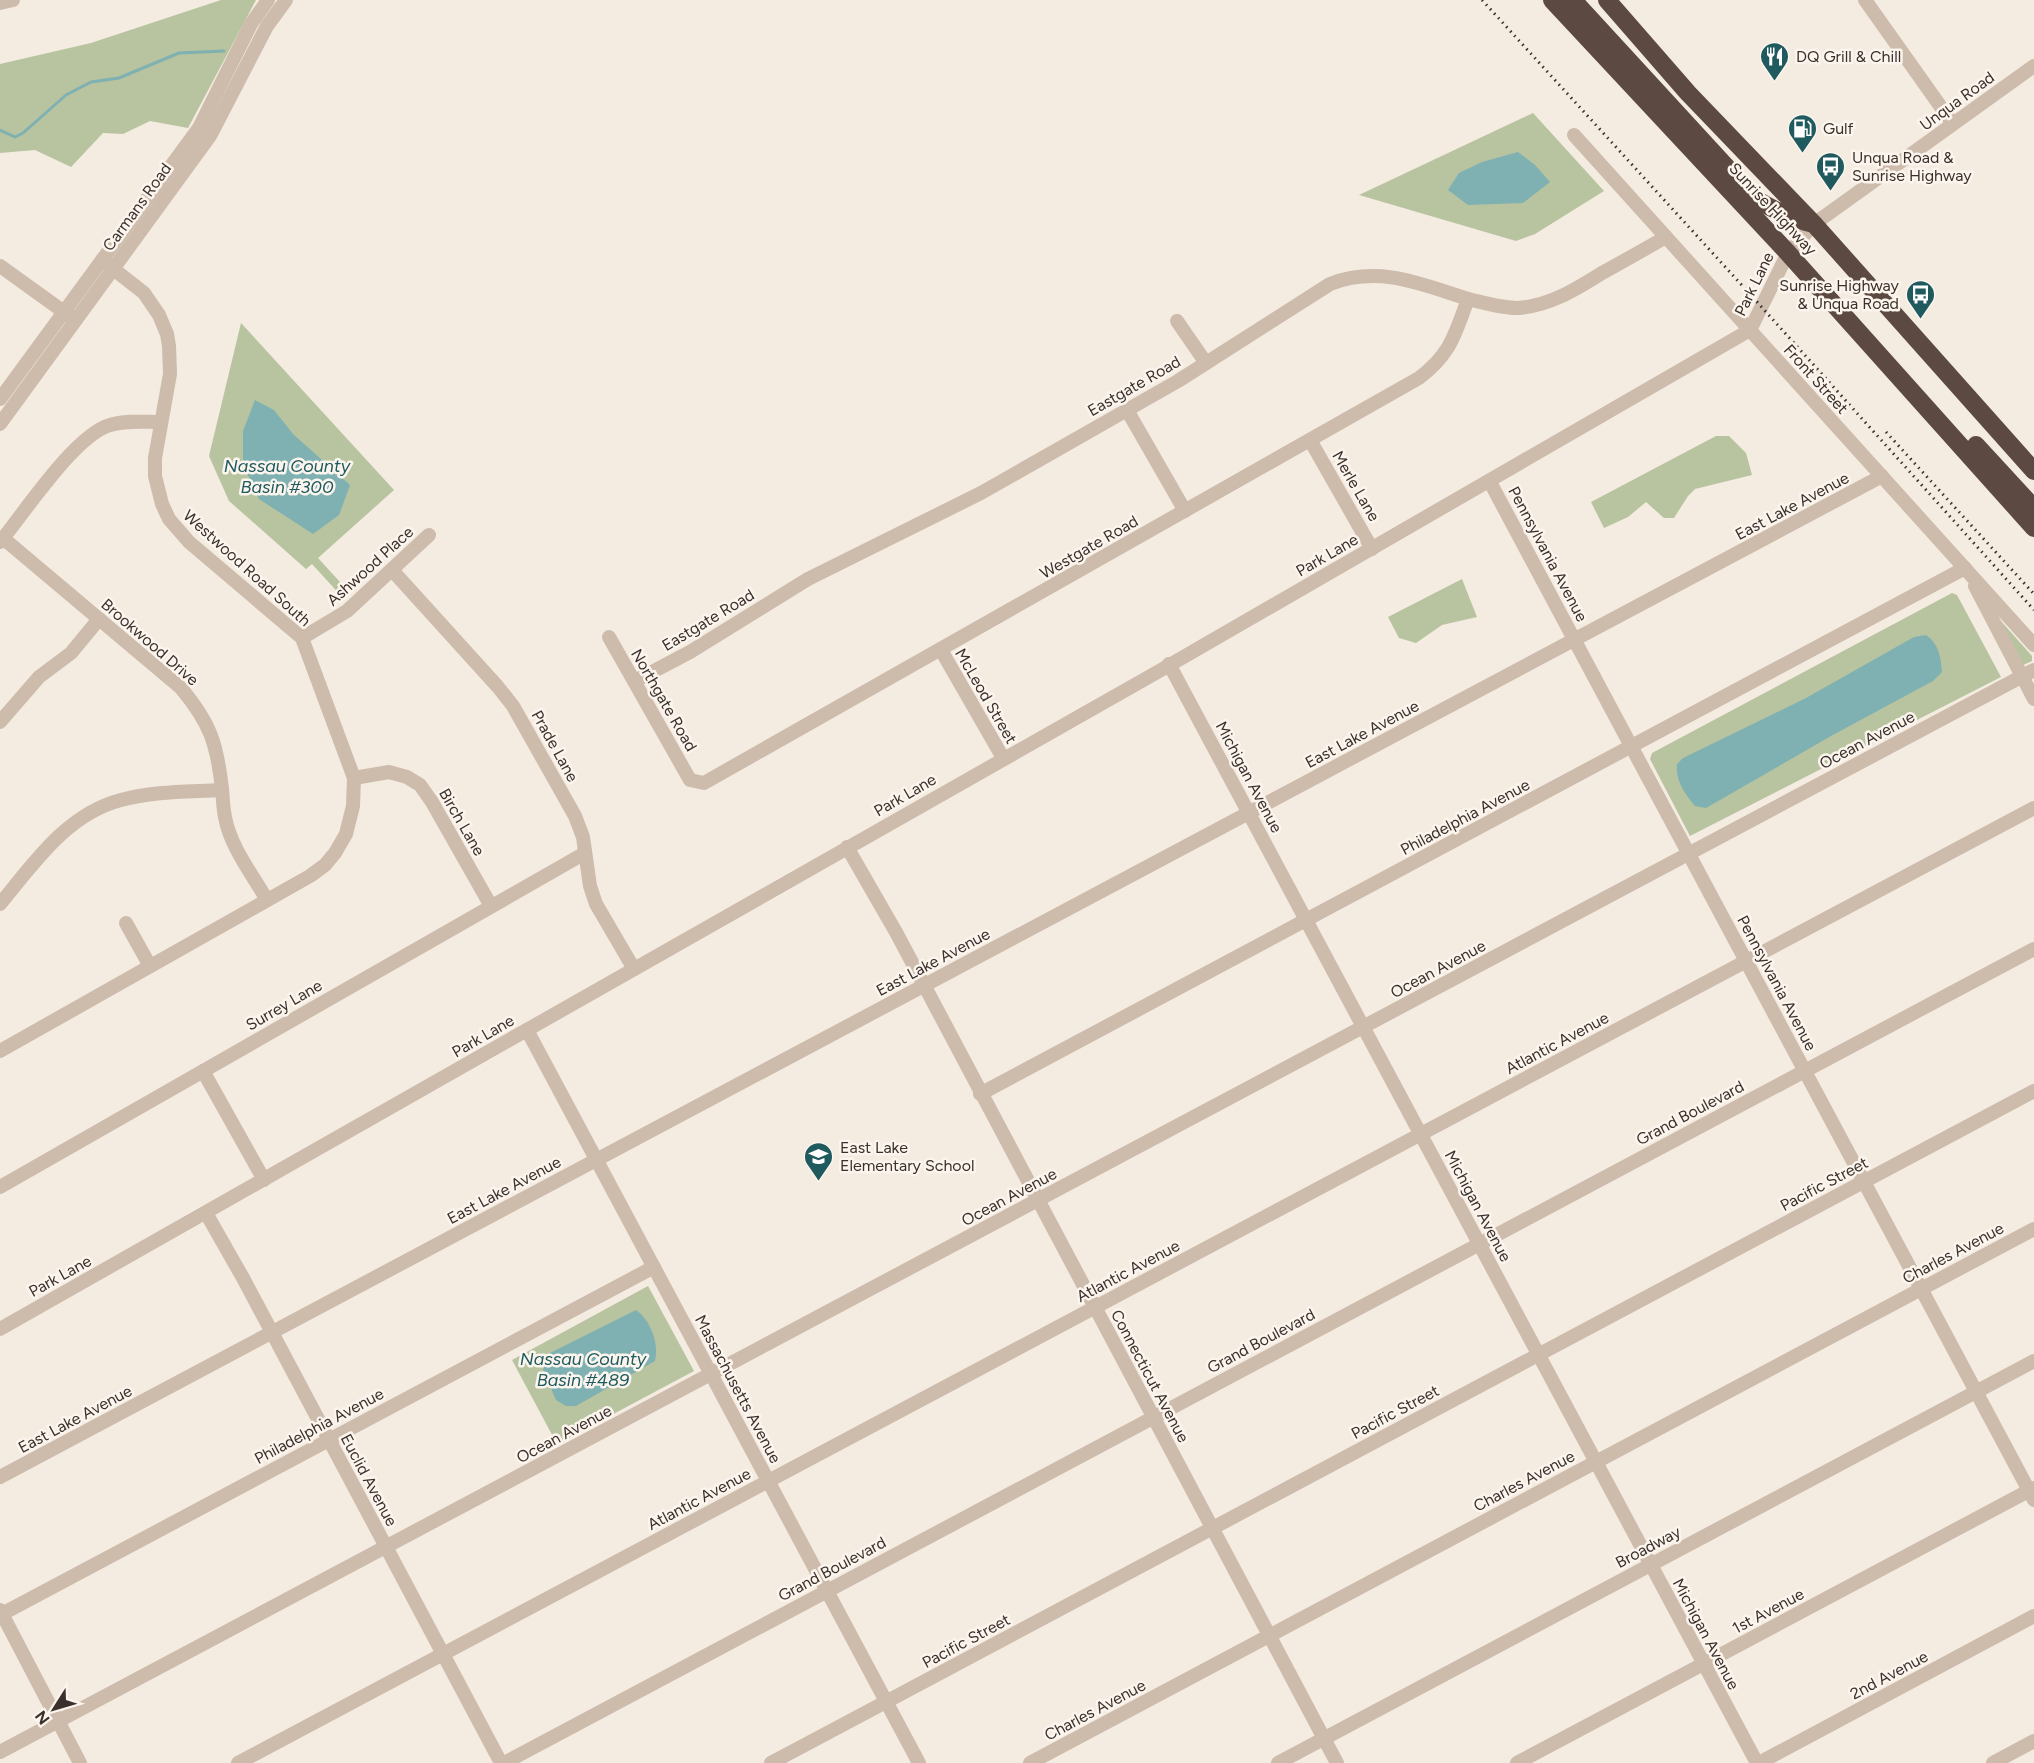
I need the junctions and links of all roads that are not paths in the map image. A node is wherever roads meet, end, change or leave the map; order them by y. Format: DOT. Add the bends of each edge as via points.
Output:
graph roads {
  1 [pos="14,0"];
  2 [pos="268,0"];
  3 [pos="286,0"];
  4 [pos="1552,0"];
  5 [pos="1573,0"];
  6 [pos="1606,0"];
  7 [pos="1865,0"];
  8 [pos="0,3"];
  9 [pos="2034,66"];
  10 [pos="1614,68"];
  11 [pos="1637,69"];
  12 [pos="1688,93"];
  13 [pos="1953,124"];
  14 [pos="1574,135"];
  15 [pos="1814,224"];
  16 [pos="1666,237"];
  17 [pos="1788,253"];
  18 [pos="108,264"];
  19 [pos="0,266"];
  20 [pos="1468,298"];
  21 [pos="70,316"];
  22 [pos="1177,321"];
  23 [pos="1750,330"];
  24 [pos="1206,363"];
  25 [pos="1895,372"];
  26 [pos="0,399"];
  27 [pos="1127,410"];
  28 [pos="161,422"];
  29 [pos="0,424"];
  30 [pos="1310,440"];
  31 [pos="2034,471"];
  32 [pos="1882,476"];
  33 [pos="1490,482"];
  34 [pos="2034,508"];
  35 [pos="1185,511"];
  36 [pos="2034,528"];
  37 [pos="429,536"];
  38 [pos="1,540"];
  39 [pos="1372,549"];
  40 [pos="1965,568"];
  41 [pos="392,570"];
  42 [pos="99,619"];
  43 [pos="609,637"];
  44 [pos="302,638"];
  45 [pos="1575,639"];
  46 [pos="2034,645"];
  47 [pos="942,650"];
  48 [pos="1169,664"];
  49 [pos="2028,673"];
  50 [pos="634,681"];
  51 [pos="2034,699"];
  52 [pos="0,723"];
  53 [pos="1632,746"];
  54 [pos="1003,759"];
  55 [pos="354,778"];
  56 [pos="690,780"];
  57 [pos="222,790"];
  58 [pos="2034,808"];
  59 [pos="1250,812"];
  60 [pos="847,848"];
  61 [pos="585,853"];
  62 [pos="1689,854"];
  63 [pos="267,900"];
  64 [pos="0,904"];
  65 [pos="491,906"];
  66 [pos="1307,920"];
  67 [pos="126,923"];
  68 [pos="2034,949"];
  69 [pos="1746,961"];
  70 [pos="150,966"];
  71 [pos="633,969"];
  72 [pos="924,986"];
  73 [pos="1364,1027"];
  74 [pos="527,1030"];
  75 [pos="2,1045"];
  76 [pos="203,1071"];
  77 [pos="1805,1071"];
  78 [pos="2034,1091"];
  79 [pos="980,1094"];
  80 [pos="1421,1134"];
  81 [pos="597,1160"];
  82 [pos="264,1180"];
  83 [pos="1863,1182"];
  84 [pos="0,1186"];
  85 [pos="1037,1201"];
  86 [pos="206,1213"];
  87 [pos="2034,1229"];
  88 [pos="1479,1244"];
  89 [pos="654,1267"];
  90 [pos="1921,1289"];
  91 [pos="1094,1308"];
  92 [pos="0,1329"];
  93 [pos="272,1333"];
  94 [pos="1538,1354"];
  95 [pos="2034,1361"];
  96 [pos="711,1374"];
  97 [pos="1976,1392"];
  98 [pos="1153,1417"];
  99 [pos="329,1440"];
  100 [pos="1595,1462"];
  101 [pos="0,1477"];
  102 [pos="769,1481"];
  103 [pos="2032,1493"];
  104 [pos="1212,1528"];
  105 [pos="386,1547"];
  106 [pos="1650,1565"];
  107 [pos="827,1591"];
  108 [pos="1,1613"];
  109 [pos="2034,1616"];
  110 [pos="1270,1636"];
  111 [pos="443,1654"];
  112 [pos="1703,1664"];
  113 [pos="886,1702"];
  114 [pos="58,1721"];
  115 [pos="1324,1739"];
  116 [pos="2034,1741"];
  117 [pos="0,1752"];
  118 [pos="81,1763"];
  119 [pos="238,1763"];
  120 [pos="502,1763"];
  121 [pos="771,1763"];
  122 [pos="919,1763"];
  123 [pos="1030,1763"];
  124 [pos="1278,1763"];
  125 [pos="1337,1763"];
  126 [pos="1517,1763"];
  127 [pos="1758,1763"];
  128 [pos="1993,1763"];
  1 -- 8 [label="street"];
  2 -- 18 [label="street, Carmans Road" via="251,24 199,128"];
  3 -- 18 [label="street, Carmans Road" via="267,26 210,136"];
  4 -- 10 [label="highway, Sunrise Highway"];
  5 -- 11 [label="highway"];
  6 -- 12 [label="highway, Sunrise Highway"];
  7 -- 13 [label="street"];
  9 -- 13 [label="street, Unqua Road"];
  10 -- 11 [label="highway"];
  10 -- 17 [label="highway, Sunrise Highway"];
  11 -- 12 [label="highway" via="1654,70"];
  11 -- 15 [label="highway" via="1756,199 1792,219"];
  12 -- 15 [label="highway, Sunrise Highway"];
  13 -- 15 [label="street, Unqua Road"];
  14 -- 16 [label="street, Front Street"];
  15 -- 17 [label="street, Unqua Road"];
  15 -- 31 [label="highway, Sunrise Highway"];
  16 -- 20 [label="street, Eastgate Road" via="1565,295 1540,305 1504,307"];
  16 -- 23 [label="street, Front Street"];
  17 -- 23 [label="street, Park Lane"];
  17 -- 25 [label="highway, Sunrise Highway"];
  18 -- 21 [label="street, Carmans Road"];
  18 -- 28 [label="street, Westwood Road South" via="144,293 166,334 170,374"];
  19 -- 21 [label="street"];
  20 -- 24 [label="street, Eastgate Road" via="1392,276 1368,274 1345,278 1312,294"];
  20 -- 30 [label="street, Westgate Road" via="1451,343 1435,366"];
  21 -- 26 [label="street, Carmans Road"];
  21 -- 29 [label="street, Carmans Road"];
  22 -- 24 [label="street"];
  23 -- 32 [label="street, Front Street"];
  23 -- 33 [label="street, Park Lane"];
  24 -- 27 [label="street, Eastgate Road"];
  25 -- 34 [label="highway" via="1943,409"];
  25 -- 36 [label="highway, Sunrise Highway"];
  27 -- 35 [label="street"];
  27 -- 50 [label="street, Eastgate Road" via="981,493 808,579 690,652"];
  28 -- 38 [label="street" via="123,422 93,432 76,447"];
  28 -- 44 [label="street, Westwood Road South" via="155,476 169,519 189,542"];
  30 -- 35 [label="street, Westgate Road"];
  30 -- 39 [label="street, Merle Lane"];
  32 -- 40 [label="street, Front Street"];
  32 -- 45 [label="street, East Lake Avenue"];
  33 -- 39 [label="street, Park Lane"];
  33 -- 45 [label="street, Pennsylvania Avenue"];
  35 -- 47 [label="street, Westgate Road"];
  37 -- 41 [label="street, Ashwood Place"];
  38 -- 42 [label="street, Brookwood Drive"];
  39 -- 48 [label="street, Park Lane"];
  40 -- 46 [label="street, Front Street"];
  40 -- 49 [label="street"];
  40 -- 53 [label="street, Philadelphia Avenue"];
  41 -- 44 [label="street, Ashwood Place" via="347,611"];
  41 -- 61 [label="street, Prade Lane" via="513,706 575,816 584,837"];
  42 -- 52 [label="street" via="71,653 32,685"];
  42 -- 57 [label="street, Brookwood Drive" via="181,688 200,711 217,749"];
  43 -- 50 [label="street, Northgate Road"];
  44 -- 55 [label="street, Westwood Road South"];
  45 -- 53 [label="street, Pennsylvania Avenue"];
  45 -- 59 [label="street, East Lake Avenue"];
  47 -- 54 [label="street, McLeod Street"];
  47 -- 56 [label="street, Westgate Road" via="711,780"];
  48 -- 54 [label="street, Park Lane"];
  48 -- 59 [label="street, Michigan Avenue"];
  49 -- 51 [label="street"];
  49 -- 62 [label="street, Ocean Avenue"];
  50 -- 56 [label="street, Northgate Road"];
  53 -- 62 [label="street, Pennsylvania Avenue"];
  53 -- 66 [label="street, Philadelphia Avenue"];
  54 -- 60 [label="street, Park Lane"];
  55 -- 63 [label="street, Westwood Road South" via="350,821 334,853 325,865"];
  55 -- 65 [label="street, Birch Lane" via="389,772 420,785"];
  57 -- 63 [label="street, Brookwood Drive" via="231,836"];
  57 -- 64 [label="street" via="146,795 94,810 56,838"];
  58 -- 69 [label="street, Atlantic Avenue"];
  59 -- 66 [label="street, Michigan Avenue"];
  59 -- 72 [label="street, East Lake Avenue"];
  60 -- 71 [label="street, Park Lane"];
  60 -- 72 [label="street, Connecticut Avenue"];
  61 -- 65 [label="street, Surrey Lane"];
  61 -- 71 [label="street, Prade Lane" via="596,904"];
  62 -- 69 [label="street, Pennsylvania Avenue"];
  62 -- 73 [label="street, Ocean Avenue"];
  63 -- 70 [label="street, Westwood Road South"];
  65 -- 76 [label="street, Surrey Lane"];
  66 -- 73 [label="street, Michigan Avenue"];
  66 -- 79 [label="street, Philadelphia Avenue"];
  67 -- 70 [label="street"];
  68 -- 77 [label="street, Grand Boulevard"];
  69 -- 77 [label="street, Pennsylvania Avenue"];
  69 -- 80 [label="street, Atlantic Avenue"];
  70 -- 75 [label="street, Westwood Road South"];
  71 -- 74 [label="street, Park Lane"];
  72 -- 79 [label="street, Connecticut Avenue"];
  72 -- 81 [label="street, East Lake Avenue"];
  73 -- 80 [label="street, Michigan Avenue"];
  73 -- 85 [label="street, Ocean Avenue"];
  74 -- 81 [label="street, Massachusetts Avenue"];
  74 -- 82 [label="street, Park Lane"];
  76 -- 82 [label="street"];
  76 -- 84 [label="street, Surrey Lane"];
  77 -- 83 [label="street, Pennsylvania Avenue"];
  77 -- 88 [label="street, Grand Boulevard"];
  78 -- 83 [label="street, Pacific Street"];
  79 -- 85 [label="street, Connecticut Avenue"];
  80 -- 88 [label="street, Michigan Avenue"];
  80 -- 91 [label="street, Atlantic Avenue"];
  81 -- 89 [label="street, Massachusetts Avenue"];
  81 -- 93 [label="street, East Lake Avenue"];
  82 -- 86 [label="street, Park Lane"];
  83 -- 90 [label="street, Pennsylvania Avenue"];
  83 -- 94 [label="street, Pacific Street"];
  85 -- 91 [label="street, Connecticut Avenue"];
  85 -- 96 [label="street, Ocean Avenue"];
  86 -- 92 [label="street, Park Lane"];
  86 -- 93 [label="street, Euclid Avenue"];
  87 -- 90 [label="street, Charles Avenue"];
  88 -- 94 [label="street, Michigan Avenue"];
  88 -- 98 [label="street, Grand Boulevard"];
  89 -- 96 [label="street, Massachusetts Avenue"];
  89 -- 99 [label="street, Philadelphia Avenue"];
  90 -- 97 [label="street, Pennsylvania Avenue"];
  90 -- 100 [label="street, Charles Avenue"];
  91 -- 98 [label="street, Connecticut Avenue"];
  91 -- 102 [label="street, Atlantic Avenue"];
  93 -- 99 [label="street, Euclid Avenue"];
  93 -- 101 [label="street, East Lake Avenue"];
  94 -- 100 [label="street, Michigan Avenue"];
  94 -- 104 [label="street, Pacific Street"];
  95 -- 97 [label="street, Broadway"];
  96 -- 102 [label="street, Massachusetts Avenue"];
  96 -- 105 [label="street, Ocean Avenue"];
  97 -- 103 [label="street, Pennsylvania Avenue"];
  97 -- 106 [label="street, Broadway"];
  98 -- 104 [label="street, Connecticut Avenue"];
  98 -- 107 [label="street, Grand Boulevard"];
  99 -- 105 [label="street, Euclid Avenue"];
  99 -- 108 [label="street, Philadelphia Avenue"];
  100 -- 106 [label="street, Michigan Avenue"];
  100 -- 110 [label="street, Charles Avenue"];
  102 -- 107 [label="street, Massachusetts Avenue"];
  102 -- 111 [label="street, Atlantic Avenue"];
  103 -- 112 [label="street, 1st Avenue"];
  104 -- 110 [label="street, Connecticut Avenue"];
  104 -- 113 [label="street, Pacific Street"];
  105 -- 111 [label="street, Euclid Avenue"];
  105 -- 114 [label="street, Ocean Avenue"];
  106 -- 112 [label="street, Michigan Avenue"];
  106 -- 115 [label="street, Broadway"];
  107 -- 113 [label="street, Massachusetts Avenue"];
  107 -- 120 [label="street, Grand Boulevard"];
  108 -- 114 [label="street"];
  109 -- 127 [label="street, 2nd Avenue"];
  110 -- 115 [label="street, Connecticut Avenue"];
  110 -- 123 [label="street, Charles Avenue"];
  111 -- 119 [label="street, Atlantic Avenue"];
  111 -- 120 [label="street, Euclid Avenue"];
  112 -- 126 [label="street, 1st Avenue"];
  112 -- 127 [label="street, Michigan Avenue"];
  113 -- 121 [label="street, Pacific Street"];
  113 -- 122 [label="street, Massachusetts Avenue"];
  114 -- 117 [label="street, Ocean Avenue"];
  114 -- 118 [label="street"];
  115 -- 124 [label="street, Broadway"];
  115 -- 125 [label="street, Connecticut Avenue"];
  116 -- 128 [label="street"];
}
